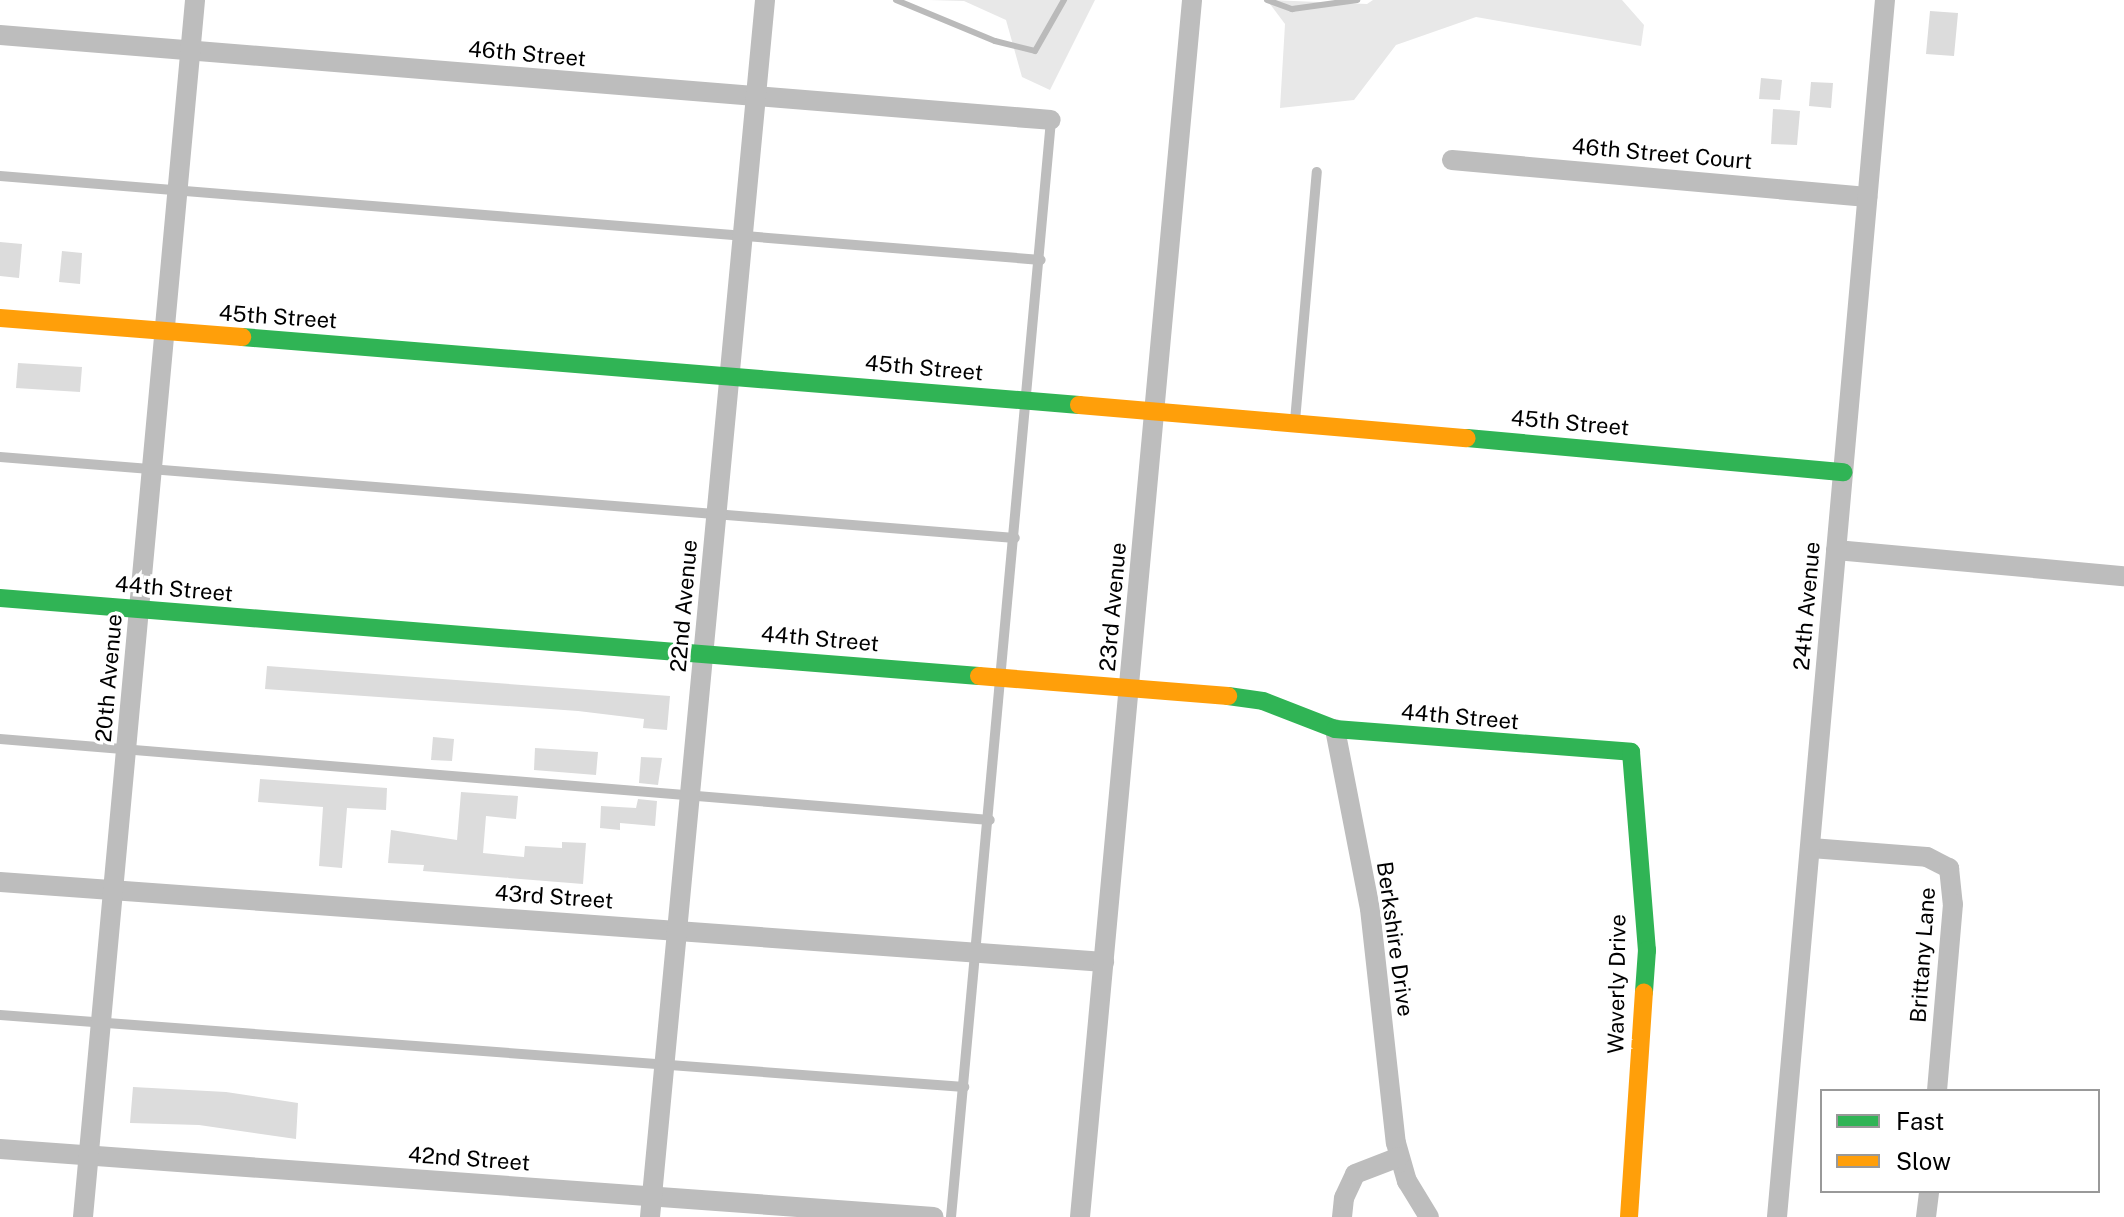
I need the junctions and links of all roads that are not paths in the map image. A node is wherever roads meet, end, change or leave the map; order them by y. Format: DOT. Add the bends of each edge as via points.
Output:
graph roads {
  1 [pos="195,0"];
  2 [pos="765,0"];
  3 [pos="1192,0"];
  4 [pos="1885,0"];
  5 [pos="0,35"];
  6 [pos="191,51"];
  7 [pos="757,97"];
  8 [pos="1051,120"];
  9 [pos="1452,160"];
  10 [pos="1317,172"];
  11 [pos="0,176"];
  12 [pos="180,192"];
  13 [pos="1867,197"];
  14 [pos="743,236"];
  15 [pos="1041,260"];
  16 [pos="0,318"];
  17 [pos="166,332"];
  18 [pos="730,376"];
  19 [pos="1026,401"];
  20 [pos="1154,411"];
  21 [pos="1295,422"];
  22 [pos="0,457"];
  23 [pos="154,470"];
  24 [pos="1843,472"];
  25 [pos="717,517"];
  26 [pos="1015,538"];
  27 [pos="1836,550"];
  28 [pos="2124,576"];
  29 [pos="0,598"];
  30 [pos="138,610"];
  31 [pos="705,654"];
  32 [pos="1002,678"];
  33 [pos="1129,690"];
  34 [pos="1335,729"];
  35 [pos="0,739"];
  36 [pos="127,749"];
  37 [pos="1631,752"];
  38 [pos="691,794"];
  39 [pos="990,820"];
  40 [pos="1811,848"];
  41 [pos="0,882"];
  42 [pos="113,889"];
  43 [pos="677,930"];
  44 [pos="978,952"];
  45 [pos="1104,962"];
  46 [pos="0,1015"];
  47 [pos="101,1023"];
  48 [pos="665,1063"];
  49 [pos="964,1087"];
  50 [pos="1937,1089"];
  51 [pos="0,1149"];
  52 [pos="89,1155"];
  53 [pos="1399,1157"];
  54 [pos="1929,1193"];
  55 [pos="651,1207"];
  56 [pos="83,1217"];
  57 [pos="934,1217"];
  58 [pos="951,1217"];
  59 [pos="1080,1217"];
  60 [pos="1342,1217"];
  61 [pos="1429,1217"];
  62 [pos="1629,1217"];
  63 [pos="1777,1217"];
  64 [pos="1926,1217"];
  1 -- 6 [label="street, 20th Avenue"];
  2 -- 7 [label="street, 22nd Avenue"];
  3 -- 20 [label="street, 23rd Avenue"];
  4 -- 13 [label="street, 24th Avenue"];
  5 -- 6 [label="street, 46th Street"];
  6 -- 7 [label="street, 46th Street"];
  6 -- 12 [label="street, 20th Avenue"];
  7 -- 8 [label="street, 46th Street"];
  7 -- 14 [label="street, 22nd Avenue"];
  8 -- 15 [label="lane"];
  9 -- 13 [label="street, 46th Street Court"];
  10 -- 21 [label="lane"];
  11 -- 12 [label="lane"];
  12 -- 14 [label="lane"];
  12 -- 17 [label="street, 20th Avenue"];
  13 -- 24 [label="street, 24th Avenue"];
  14 -- 15 [label="lane"];
  14 -- 18 [label="street, 22nd Avenue"];
  15 -- 19 [label="lane"];
  16 -- 17 [label="street, 45th Street"];
  17 -- 18 [label="street, 45th Street"];
  17 -- 23 [label="street, 20th Avenue"];
  18 -- 19 [label="street, 45th Street"];
  18 -- 25 [label="street, 22nd Avenue"];
  19 -- 20 [label="street, 45th Street"];
  19 -- 26 [label="lane"];
  20 -- 21 [label="street, 45th Street"];
  20 -- 33 [label="street, 23rd Avenue"];
  21 -- 24 [label="street, 45th Street"];
  22 -- 23 [label="lane"];
  23 -- 25 [label="lane"];
  23 -- 30 [label="street, 20th Avenue"];
  24 -- 27 [label="street, 24th Avenue"];
  25 -- 26 [label="lane"];
  25 -- 31 [label="street, 22nd Avenue"];
  26 -- 32 [label="lane"];
  27 -- 28 [label="street"];
  27 -- 40 [label="street, 24th Avenue"];
  29 -- 30 [label="street, 44th Street"];
  30 -- 31 [label="street, 44th Street"];
  30 -- 36 [label="street, 20th Avenue"];
  31 -- 32 [label="street, 44th Street"];
  31 -- 38 [label="street, 22nd Avenue"];
  32 -- 33 [label="street, 44th Street"];
  32 -- 39 [label="lane"];
  33 -- 34 [label="street, 44th Street" via="1263,701"];
  33 -- 45 [label="street, 23rd Avenue"];
  34 -- 37 [label="street, 44th Street"];
  34 -- 53 [label="street, Berkshire Drive" via="1370,909"];
  35 -- 36 [label="lane"];
  36 -- 38 [label="lane"];
  36 -- 42 [label="street, 20th Avenue"];
  37 -- 62 [label="street, Waverly Drive" via="1647,950"];
  38 -- 39 [label="lane"];
  38 -- 43 [label="street, 22nd Avenue"];
  39 -- 44 [label="lane"];
  40 -- 50 [label="street, Brittany Lane" via="1927,857 1949,868 1953,904"];
  40 -- 63 [label="street, 24th Avenue"];
  41 -- 42 [label="street, 43rd Street"];
  42 -- 43 [label="street, 43rd Street"];
  42 -- 47 [label="street, 20th Avenue"];
  43 -- 44 [label="street, 43rd Street"];
  43 -- 48 [label="street, 22nd Avenue"];
  44 -- 45 [label="street, 43rd Street"];
  44 -- 49 [label="lane"];
  45 -- 59 [label="street, 23rd Avenue"];
  46 -- 47 [label="lane"];
  47 -- 48 [label="lane"];
  47 -- 52 [label="street, 20th Avenue"];
  48 -- 49 [label="lane"];
  48 -- 55 [label="street, 22nd Avenue"];
  49 -- 58 [label="lane"];
  51 -- 52 [label="street, 42nd Street"];
  52 -- 55 [label="street, 42nd Street"];
  52 -- 56 [label="street, 20th Avenue"];
  53 -- 60 [label="street" via="1355,1174"];
  53 -- 61 [label="street, Berkshire Drive"];
  54 -- 64 [label="street"];
  55 -- 57 [label="street, 42nd Street"];
}
